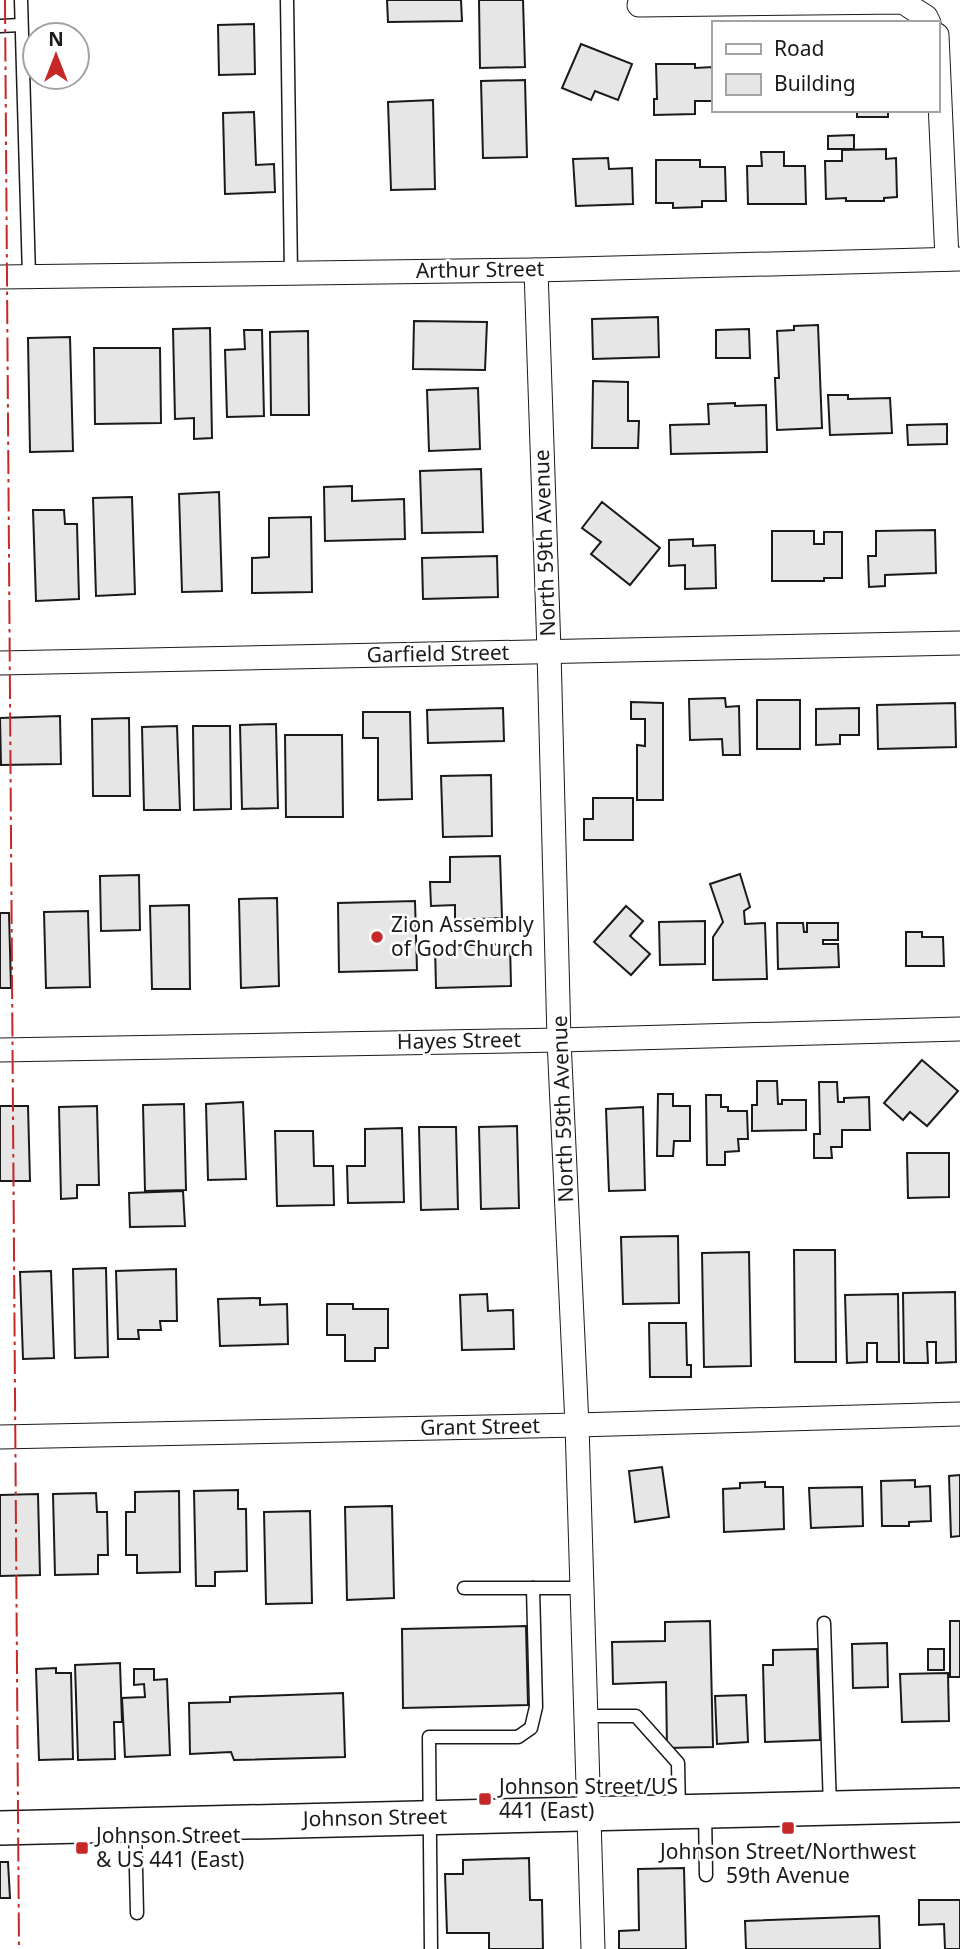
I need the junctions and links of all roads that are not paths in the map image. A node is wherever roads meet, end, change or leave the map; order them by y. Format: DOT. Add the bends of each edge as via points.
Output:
graph roads {
  1 [pos="21,0"];
  2 [pos="287,0"];
  3 [pos="639,5"];
  4 [pos="22,21"];
  5 [pos="926,21"];
  6 [pos="21,24"];
  7 [pos="0,26"];
  8 [pos="24,91"];
  9 [pos="939,106"];
  10 [pos="954,259"];
  11 [pos="536,270"];
  12 [pos="291,273"];
  13 [pos="29,276"];
  14 [pos="0,277"];
  15 [pos="960,643"];
  16 [pos="549,652"];
  17 [pos="0,663"];
  18 [pos="960,1030"];
  19 [pos="559,1040"];
  20 [pos="0,1050"];
  21 [pos="960,1415"];
  22 [pos="577,1425"];
  23 [pos="0,1437"];
  24 [pos="464,1588"];
  25 [pos="533,1588"];
  26 [pos="582,1588"];
  27 [pos="824,1623"];
  28 [pos="585,1716"];
  29 [pos="960,1805"];
  30 [pos="830,1808"];
  31 [pos="692,1811"];
  32 [pos="588,1813"];
  33 [pos="430,1817"];
  34 [pos="135,1824"];
  35 [pos="0,1828"];
  36 [pos="706,1875"];
  37 [pos="137,1913"];
  38 [pos="431,1949"];
  39 [pos="593,1949"];
  1 -- 4 [label="lane"];
  2 -- 12 [label="lane"];
  3 -- 5 [label="street" via="903,2"];
  6 -- 7 [label="lane"];
  8 -- 13 [label="lane"];
  9 -- 10 [label="street"];
  10 -- 11 [label="street, Arthur Street"];
  11 -- 12 [label="street, Arthur Street"];
  11 -- 16 [label="street, North 59th Avenue"];
  12 -- 13 [label="street, Arthur Street"];
  13 -- 14 [label="street, Arthur Street"];
  15 -- 16 [label="street, Garfield Street"];
  16 -- 17 [label="street, Garfield Street"];
  16 -- 19 [label="street, North 59th Avenue"];
  18 -- 19 [label="street, Hayes Street"];
  19 -- 20 [label="street, Hayes Street"];
  19 -- 22 [label="street, North 59th Avenue"];
  21 -- 22 [label="street, Grant Street"];
  22 -- 23 [label="street, Grant Street"];
  22 -- 26 [label="street, North 59th Avenue"];
  24 -- 25 [label="lane"];
  25 -- 26 [label="lane"];
  25 -- 33 [label="lane" via="536,1707 531,1728 518,1737 429,1737"];
  26 -- 28 [label="street, North 59th Avenue"];
  27 -- 30 [label="lane"];
  28 -- 31 [label="lane" via="636,1716 678,1763"];
  28 -- 32 [label="street, North 59th Avenue"];
  29 -- 30 [label="street, Johnson Street"];
  30 -- 31 [label="street, Johnson Street"];
  31 -- 32 [label="street, Johnson Street"];
  31 -- 36 [label="lane"];
  32 -- 33 [label="street, Johnson Street"];
  32 -- 39 [label="street, North 59th Avenue"];
  33 -- 34 [label="street, Johnson Street"];
  33 -- 38 [label="lane"];
  34 -- 35 [label="street, Johnson Street"];
  34 -- 37 [label="lane"];
}
